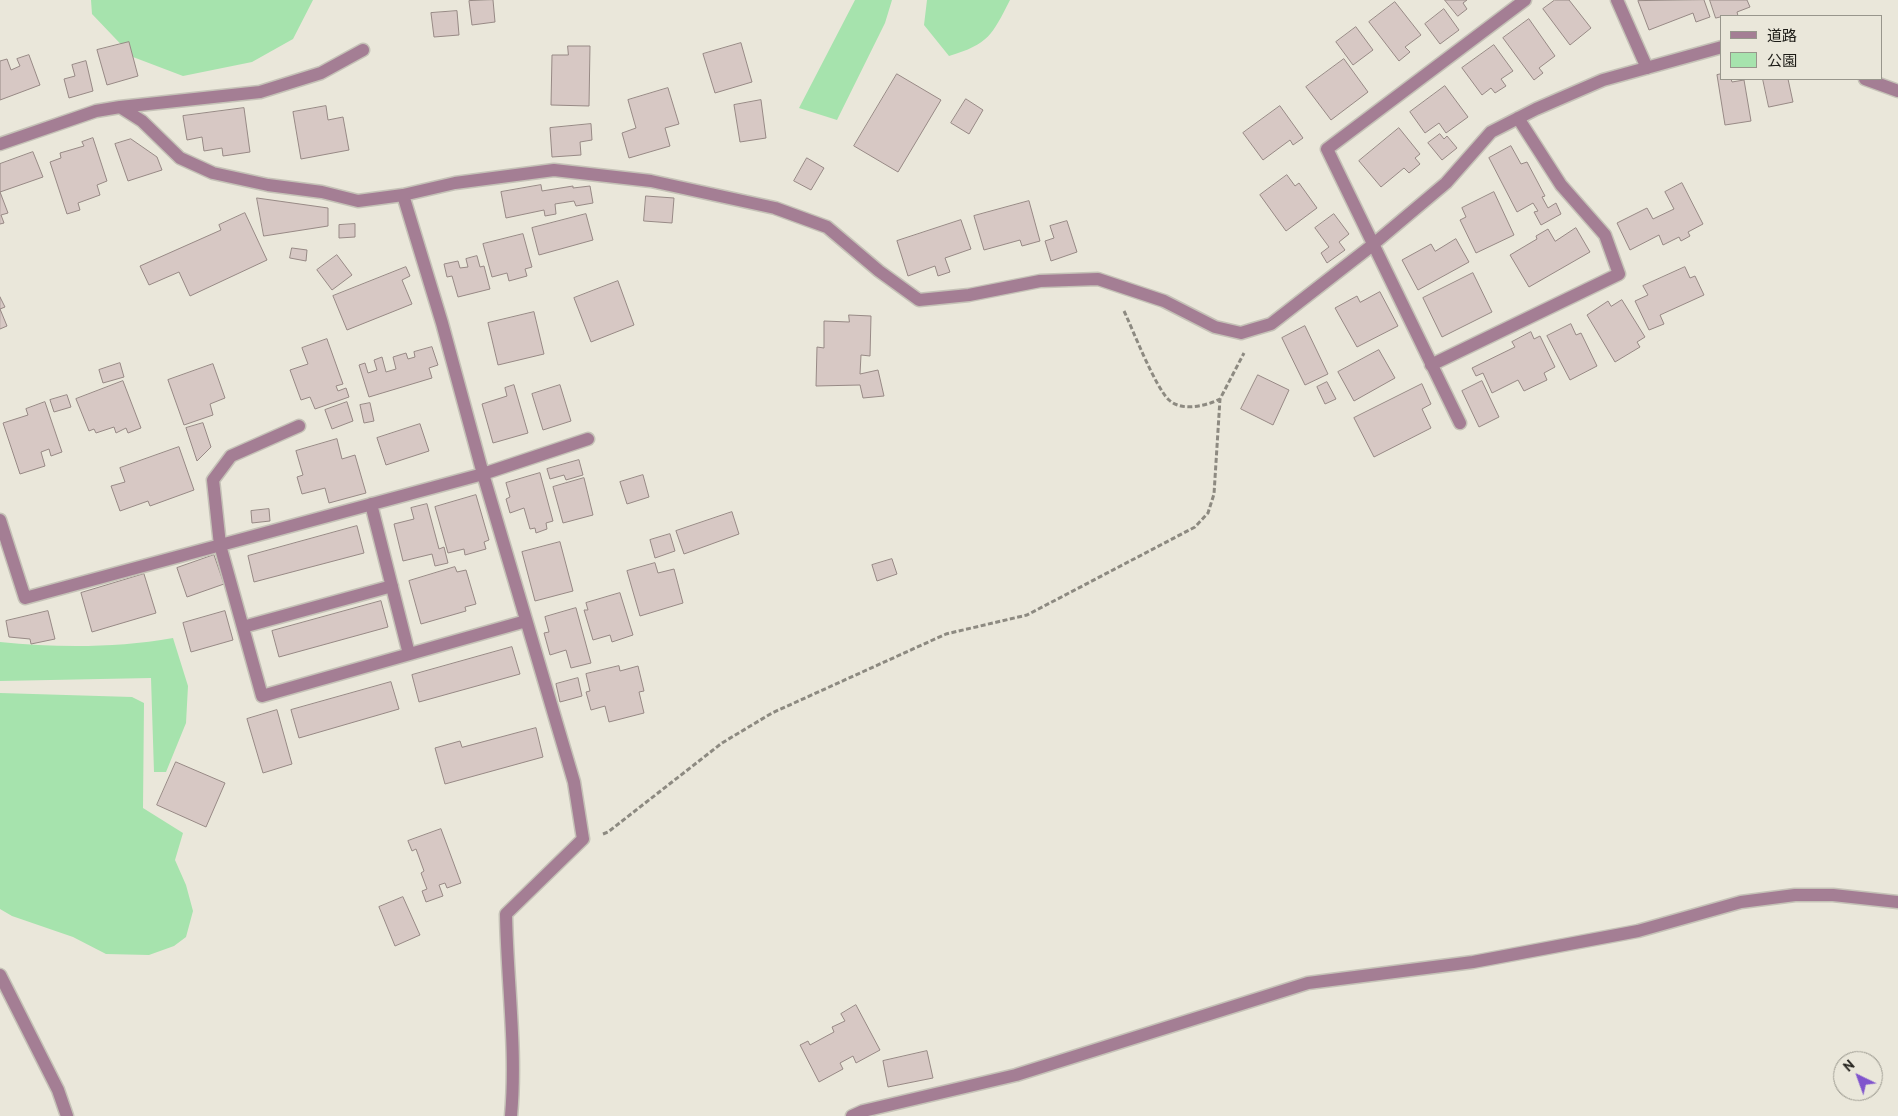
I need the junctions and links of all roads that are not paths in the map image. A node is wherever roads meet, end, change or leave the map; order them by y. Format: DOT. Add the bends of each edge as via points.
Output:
graph roads {
  1 [pos="1525,0"];
  2 [pos="1617,0"];
  3 [pos="1720,49"];
  4 [pos="363,50"];
  5 [pos="1647,68"];
  6 [pos="1868,80"];
  7 [pos="1898,91"];
  8 [pos="120,107"];
  9 [pos="1518,118"];
  10 [pos="0,144"];
  11 [pos="402,195"];
  12 [pos="1373,244"];
  13 [pos="1431,365"];
  14 [pos="1460,423"];
  15 [pos="299,426"];
  16 [pos="588,439"];
  17 [pos="483,474"];
  18 [pos="371,504"];
  19 [pos="0,520"];
  20 [pos="220,545"];
  21 [pos="392,586"];
  22 [pos="526,621"];
  23 [pos="243,627"];
  24 [pos="409,654"];
  25 [pos="1898,902"];
  26 [pos="0,975"];
  27 [pos="67,1116"];
  28 [pos="511,1116"];
  29 [pos="852,1116"];
  1 -- 12 [label="street" via="1328,149"];
  2 -- 5 [label="street"];
  3 -- 5 [label="street"];
  4 -- 8 [label="street" via="321,73 260,92"];
  5 -- 9 [label="street" via="1604,80"];
  6 -- 7 [label="street"];
  8 -- 10 [label="street" via="96,111"];
  8 -- 11 [label="street" via="142,120 180,158 213,173 358,201"];
  9 -- 12 [label="street" via="1491,132 1446,183"];
  9 -- 13 [label="street" via="1561,185 1605,235 1619,274"];
  11 -- 12 [label="street" via="455,183 554,170 651,181 774,208 827,227 919,300 969,295 1040,281 1098,279 1164,301 1215,327 1240,333 1272,324"];
  11 -- 17 [label="street" via="442,322"];
  12 -- 13 [label="street"];
  13 -- 14 [label="street"];
  15 -- 20 [label="street" via="231,456 213,480"];
  16 -- 17 [label="street"];
  17 -- 18 [label="street"];
  17 -- 22 [label="street"];
  18 -- 20 [label="street"];
  18 -- 21 [label="street"];
  19 -- 20 [label="street" via="24,598"];
  20 -- 23 [label="street"];
  21 -- 23 [label="street"];
  21 -- 24 [label="street"];
  22 -- 24 [label="street"];
  22 -- 28 [label="street" via="574,782 583,839 506,914 514,1077"];
  23 -- 24 [label="street" via="262,696"];
  25 -- 29 [label="street" via="1795,895 1741,902 1638,931 1483,960 1308,983 1016,1075"];
  26 -- 27 [label="street" via="58,1090"];
}
